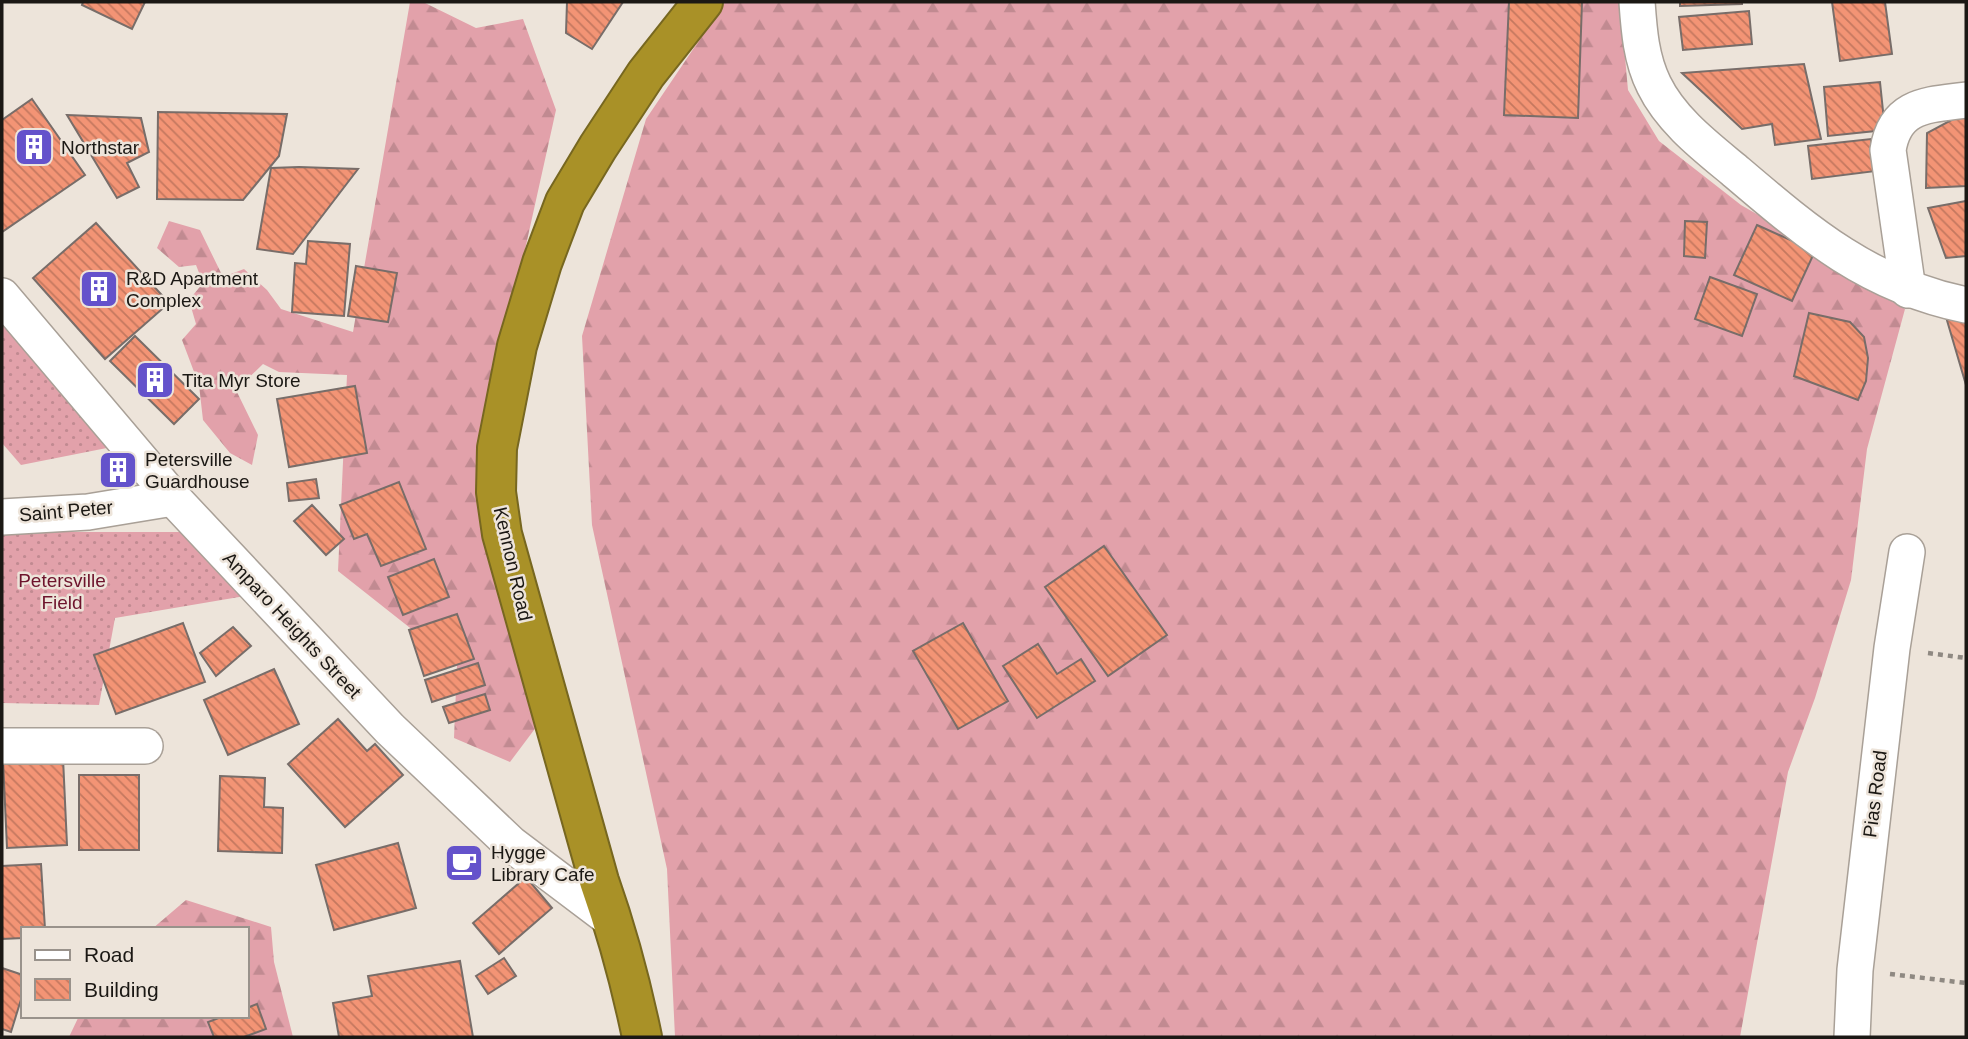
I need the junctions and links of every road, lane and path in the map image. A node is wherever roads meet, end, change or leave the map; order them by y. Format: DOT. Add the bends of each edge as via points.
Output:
graph roads {
  1 [pos="703,2"];
  2 [pos="1637,2"];
  3 [pos="1966,100"];
  4 [pos="1909,290"];
  5 [pos="2,296"];
  6 [pos="1966,305"];
  7 [pos="173,498"];
  8 [pos="2,517"];
  9 [pos="1907,552"];
  10 [pos="2,746"];
  11 [pos="145,747"];
  12 [pos="613,921"];
  13 [pos="1855,970"];
  14 [pos="1966,983"];
  15 [pos="642,1037"];
  16 [pos="1852,1037"];
  1 -- 12 [label="highway, Kennon Road" via="646,74 565,202 517,346 497,448 496,492 502,534"];
  2 -- 4 [label="street" via="1640,42 1654,84 1671,111 1802,228 1852,262"];
  3 -- 4 [label="street" via="1922,106 1895,124 1890,135 1888,150"];
  4 -- 6 [label="street"];
  5 -- 7 [label="street, Amparo Heights Street"];
  7 -- 8 [label="street, Saint Peter" via="88,512"];
  7 -- 12 [label="street, Amparo Heights Street" via="390,729 472,809 511,845"];
  9 -- 13 [label="street, Pias Road"];
  10 -- 11 [label="street"];
  12 -- 15 [label="highway, Kennon Road"];
  13 -- 14 [label="path"];
  13 -- 16 [label="street, Pias Road"];
}
